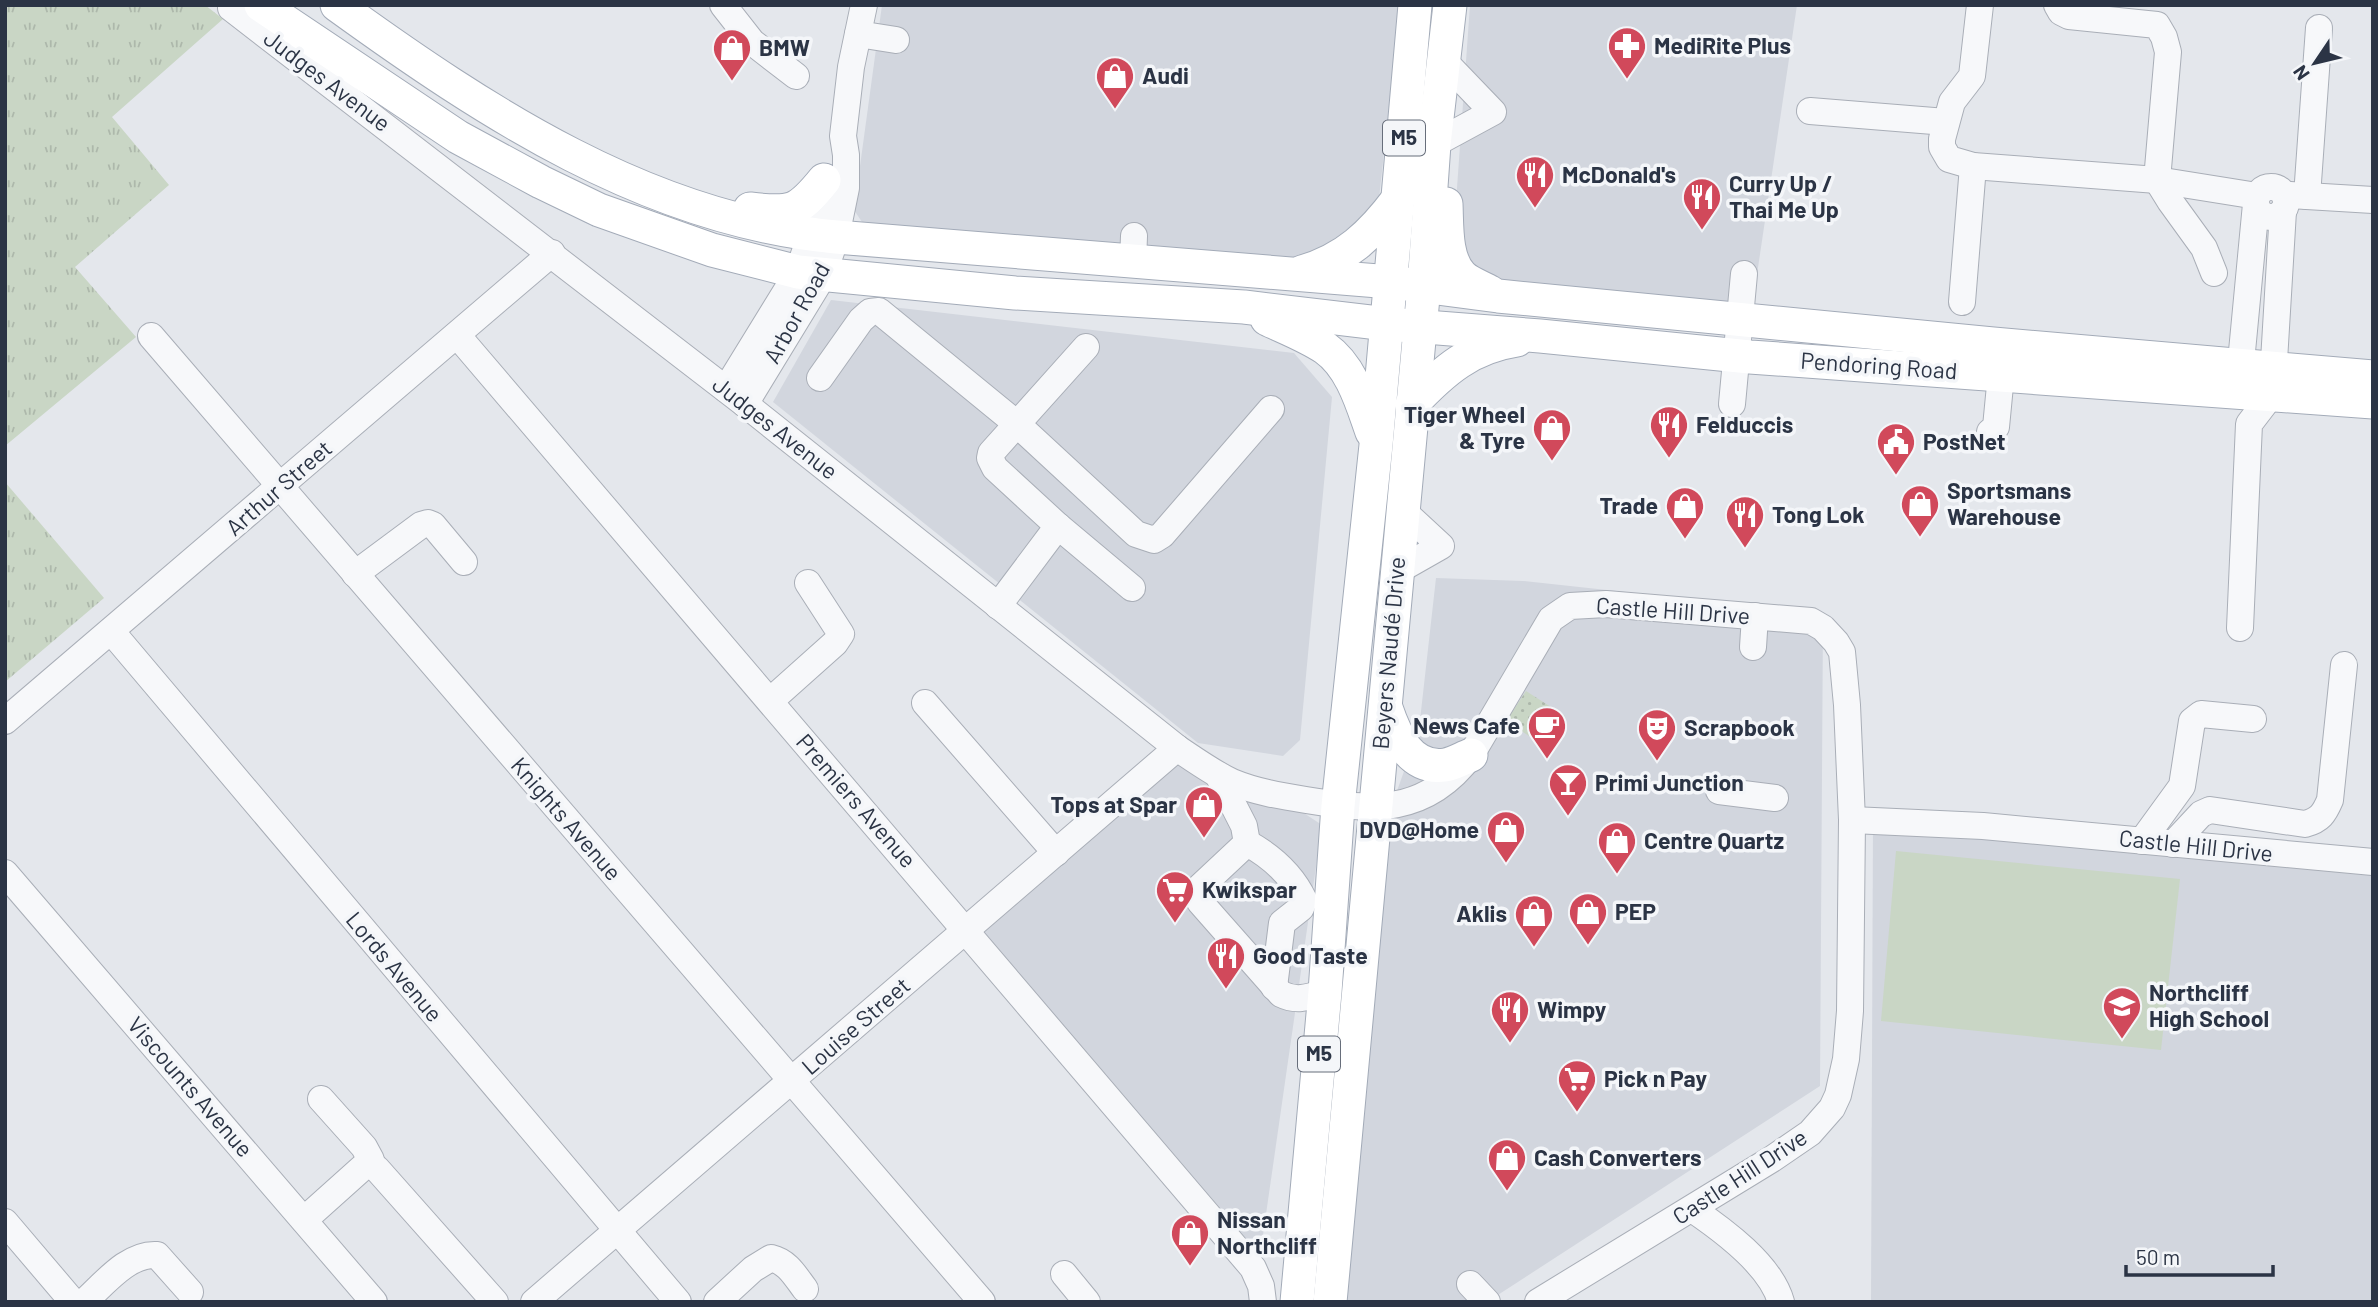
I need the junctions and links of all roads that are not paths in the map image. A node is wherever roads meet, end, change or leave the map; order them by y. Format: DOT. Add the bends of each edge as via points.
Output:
graph roads {
  1 [pos="337,5"];
  2 [pos="723,5"];
  3 [pos="864,5"];
  4 [pos="1415,5"];
  5 [pos="1450,5"];
  6 [pos="1980,5"];
  7 [pos="2057,5"];
  8 [pos="246,7"];
  9 [pos="2104,12"];
  10 [pos="2158,15"];
  11 [pos="2319,28"];
  12 [pos="858,34"];
  13 [pos="896,40"];
  14 [pos="1444,61"];
  15 [pos="796,76"];
  16 [pos="1810,111"];
  17 [pos="1947,122"];
  18 [pos="843,135"];
  19 [pos="1434,149"];
  20 [pos="1973,166"];
  21 [pos="824,180"];
  22 [pos="2157,180"];
  23 [pos="1398,199"];
  24 [pos="2257,200"];
  25 [pos="2373,200"];
  26 [pos="2291,201"];
  27 [pos="692,206"];
  28 [pos="824,236"];
  29 [pos="552,253"];
  30 [pos="2214,273"];
  31 [pos="810,274"];
  32 [pos="1744,274"];
  33 [pos="1289,275"];
  34 [pos="1391,282"];
  35 [pos="1424,286"];
  36 [pos="1498,296"];
  37 [pos="1962,302"];
  38 [pos="1244,307"];
  39 [pos="1740,320"];
  40 [pos="1403,325"];
  41 [pos="457,335"];
  42 [pos="151,336"];
  43 [pos="1540,336"];
  44 [pos="1086,347"];
  45 [pos="1735,355"];
  46 [pos="2001,375"];
  47 [pos="820,377"];
  48 [pos="2373,377"];
  49 [pos="2256,380"];
  50 [pos="736,397"];
  51 [pos="2373,402"];
  52 [pos="1412,404"];
  53 [pos="1732,404"];
  54 [pos="1271,409"];
  55 [pos="1017,424"];
  56 [pos="1990,432"];
  57 [pos="1376,445"];
  58 [pos="280,486"];
  59 [pos="1058,526"];
  60 [pos="464,562"];
  61 [pos="355,574"];
  62 [pos="808,583"];
  63 [pos="1132,588"];
  64 [pos="998,606"];
  65 [pos="1755,616"];
  66 [pos="2240,628"];
  67 [pos="111,631"];
  68 [pos="1753,647"];
  69 [pos="2344,665"];
  70 [pos="770,701"];
  71 [pos="925,702"];
  72 [pos="1384,703"];
  73 [pos="2253,719"];
  74 [pos="5,721"];
  75 [pos="1177,748"];
  76 [pos="1471,755"];
  77 [pos="1218,775"];
  78 [pos="1719,791"];
  79 [pos="1274,795"];
  80 [pos="1775,798"];
  81 [pos="1339,806"];
  82 [pos="1374,808"];
  83 [pos="1852,820"];
  84 [pos="1245,834"];
  85 [pos="2142,841"];
  86 [pos="2173,844"];
  87 [pos="1056,853"];
  88 [pos="2373,862"];
  89 [pos="5,873"];
  90 [pos="966,930"];
  91 [pos="1274,987"];
  92 [pos="1325,992"];
  93 [pos="792,1082"];
  94 [pos="321,1099"];
  95 [pos="377,1169"];
  96 [pos="1692,1209"];
  97 [pos="304,1220"];
  98 [pos="5,1223"];
  99 [pos="617,1231"];
  100 [pos="1063,1274"];
  101 [pos="805,1289"];
  102 [pos="190,1292"];
  103 [pos="73,1302"];
  104 [pos="84,1302"];
  105 [pos="374,1302"];
  106 [pos="495,1302"];
  107 [pos="534,1302"];
  108 [pos="678,1302"];
  109 [pos="717,1302"];
  110 [pos="982,1302"];
  111 [pos="1087,1302"];
  112 [pos="1263,1302"];
  113 [pos="1297,1302"];
  114 [pos="1330,1302"];
  115 [pos="1538,1302"];
  116 [pos="1782,1302"];
  1 -- 27 [label="main road" via="526,130 633,183"];
  2 -- 15 [label="street" via="752,42"];
  3 -- 12 [label="street, Arbor Road"];
  4 -- 23 [label="main road, Beyers Naudé Drive / M5"];
  5 -- 14 [label="main road, Beyers Naudé Drive / M5"];
  6 -- 17 [label="street" via="1972,76 1952,102"];
  7 -- 9 [label="street" via="2069,16"];
  8 -- 29 [label="street, Judges Avenue"];
  8 -- 31 [label="main road, Judges Avenue" via="458,137 599,210 712,250"];
  9 -- 10 [label="street"];
  10 -- 22 [label="street" via="2168,52"];
  11 -- 26 [label="street"];
  12 -- 13 [label="street"];
  12 -- 18 [label="street, Arbor Road"];
  14 -- 19 [label="main road, Beyers Naudé Drive / M5"];
  14 -- 19 [label="street" via="1493,112"];
  16 -- 17 [label="street"];
  17 -- 20 [label="street" via="1942,139 1945,155 1952,162"];
  18 -- 21 [label="street, Arbor Road"];
  18 -- 28 [label="street, Arbor Road" via="846,188"];
  19 -- 35 [label="main road, Beyers Naudé Drive / M5"];
  19 -- 36 [label="main road" via="1454,265 1462,277"];
  20 -- 22 [label="street"];
  20 -- 37 [label="street"];
  21 -- 27 [label="main road" via="807,201 791,210"];
  21 -- 28 [label="street, Arbor Road"];
  22 -- 24 [label="street"];
  22 -- 30 [label="street" via="2204,248"];
  23 -- 33 [label="main road" via="1349,251 1317,268"];
  23 -- 34 [label="main road, Beyers Naudé Drive / M5"];
  24 -- 26 [label="street" via="2259,211 2267,216 2275,216"];
  24 -- 49 [label="street"];
  25 -- 26 [label="street"];
  26 -- 49 [label="street"];
  27 -- 28 [label="main road" via="779,230"];
  28 -- 31 [label="street, Arbor Road"];
  28 -- 33 [label="main road" via="1133,249"];
  29 -- 41 [label="street, Arthur Street"];
  29 -- 50 [label="street, Judges Avenue"];
  31 -- 38 [label="main road, Judges Avenue"];
  31 -- 50 [label="street, Arbor Road"];
  32 -- 39 [label="street"];
  33 -- 34 [label="main road"];
  34 -- 35 [label="main road, Pendoring Road"];
  34 -- 40 [label="main road, Beyers Naudé Drive / M5"];
  35 -- 36 [label="main road, Pendoring Road"];
  35 -- 40 [label="main road, Beyers Naudé Drive / M5"];
  36 -- 39 [label="main road, Pendoring Road"];
  38 -- 40 [label="main road, Judges Avenue"];
  38 -- 57 [label="main road" via="1336,358 1358,394"];
  39 -- 45 [label="street"];
  39 -- 49 [label="main road, Pendoring Road"];
  40 -- 43 [label="main road, Pendoring Road"];
  40 -- 52 [label="main road, Beyers Naudé Drive / M5"];
  40 -- 57 [label="main road, Beyers Naudé Drive / M5"];
  41 -- 58 [label="street, Arthur Street"];
  41 -- 70 [label="street, Premiers Avenue"];
  42 -- 58 [label="street, Knights Avenue"];
  43 -- 45 [label="main road, Pendoring Road"];
  43 -- 52 [label="main road" via="1502,342 1461,360"];
  44 -- 55 [label="street"];
  45 -- 46 [label="main road, Pendoring Road"];
  45 -- 53 [label="street"];
  46 -- 49 [label="main road, Pendoring Road"];
  46 -- 56 [label="street" via="1996,426"];
  47 -- 55 [label="street" via="861,320 879,311"];
  48 -- 49 [label="main road, Pendoring Road"];
  49 -- 51 [label="main road, Pendoring Road"];
  49 -- 66 [label="street" via="2249,424"];
  50 -- 64 [label="street, Judges Avenue"];
  52 -- 72 [label="main road, Beyers Naudé Drive / M5"];
  54 -- 55 [label="street" via="1154,540 1136,534"];
  55 -- 59 [label="street" via="990,458 1005,478"];
  57 -- 81 [label="main road, Beyers Naudé Drive / M5"];
  58 -- 61 [label="street, Knights Avenue"];
  58 -- 67 [label="street, Arthur Street"];
  59 -- 63 [label="street"];
  59 -- 64 [label="street"];
  60 -- 61 [label="street" via="428,523"];
  61 -- 93 [label="street, Knights Avenue"];
  62 -- 70 [label="street" via="841,634"];
  64 -- 75 [label="street, Judges Avenue"];
  65 -- 68 [label="street"];
  65 -- 76 [label="street, Castle Hill Drive" via="1606,604 1565,608 1551,619"];
  65 -- 83 [label="street, Castle Hill Drive" via="1811,621 1823,628 1842,652"];
  67 -- 74 [label="street, Arthur Street"];
  67 -- 99 [label="street, Lords Avenue"];
  69 -- 86 [label="street" via="2330,800 2324,813 2305,824 2210,810"];
  70 -- 90 [label="street, Premiers Avenue"];
  71 -- 87 [label="street"];
  72 -- 76 [label="main road" via="1404,748 1423,762 1445,765"];
  72 -- 82 [label="main road, Beyers Naudé Drive / M5"];
  73 -- 85 [label="street" via="2196,716 2182,786"];
  75 -- 77 [label="street, Judges Avenue"];
  75 -- 87 [label="street, Louise Street"];
  76 -- 82 [label="street, Castle Hill Drive" via="1440,788"];
  77 -- 79 [label="street, Judges Avenue"];
  77 -- 84 [label="street"];
  78 -- 80 [label="street"];
  79 -- 81 [label="street, Judges Avenue"];
  79 -- 84 [label="street"];
  81 -- 82 [label="street, Castle Hill Drive"];
  81 -- 92 [label="main road, Beyers Naudé Drive / M5"];
  82 -- 114 [label="main road, Beyers Naudé Drive / M5"];
  83 -- 85 [label="street, Castle Hill Drive"];
  83 -- 96 [label="street, Castle Hill Drive" via="1850,1011 1838,1095 1810,1133"];
  84 -- 91 [label="street" via="1274,859 1303,897 1301,908 1282,923"];
  84 -- 91 [label="street" via="1200,887 1198,897"];
  85 -- 86 [label="street, Castle Hill Drive"];
  86 -- 88 [label="street, Castle Hill Drive"];
  87 -- 90 [label="street, Louise Street"];
  89 -- 97 [label="street, Viscounts Avenue"];
  90 -- 93 [label="street, Louise Street"];
  90 -- 112 [label="street, Premiers Avenue" via="1253,1268"];
  91 -- 92 [label="street" via="1297,999"];
  92 -- 113 [label="main road, Beyers Naudé Drive / M5"];
  93 -- 99 [label="street, Louise Street"];
  93 -- 110 [label="street, Knights Avenue"];
  94 -- 97 [label="street" via="371,1160"];
  95 -- 106 [label="street"];
  96 -- 115 [label="street, Castle Hill Drive"];
  96 -- 116 [label="street" via="1727,1233 1774,1282"];
  97 -- 105 [label="street, Viscounts Avenue"];
  98 -- 103 [label="street"];
  99 -- 107 [label="street, Louise Street"];
  99 -- 108 [label="street, Lords Avenue"];
  100 -- 111 [label="street"];
  101 -- 109 [label="street" via="787,1266 771,1258"];
  102 -- 104 [label="street" via="157,1255 147,1254 122,1268"];
}
